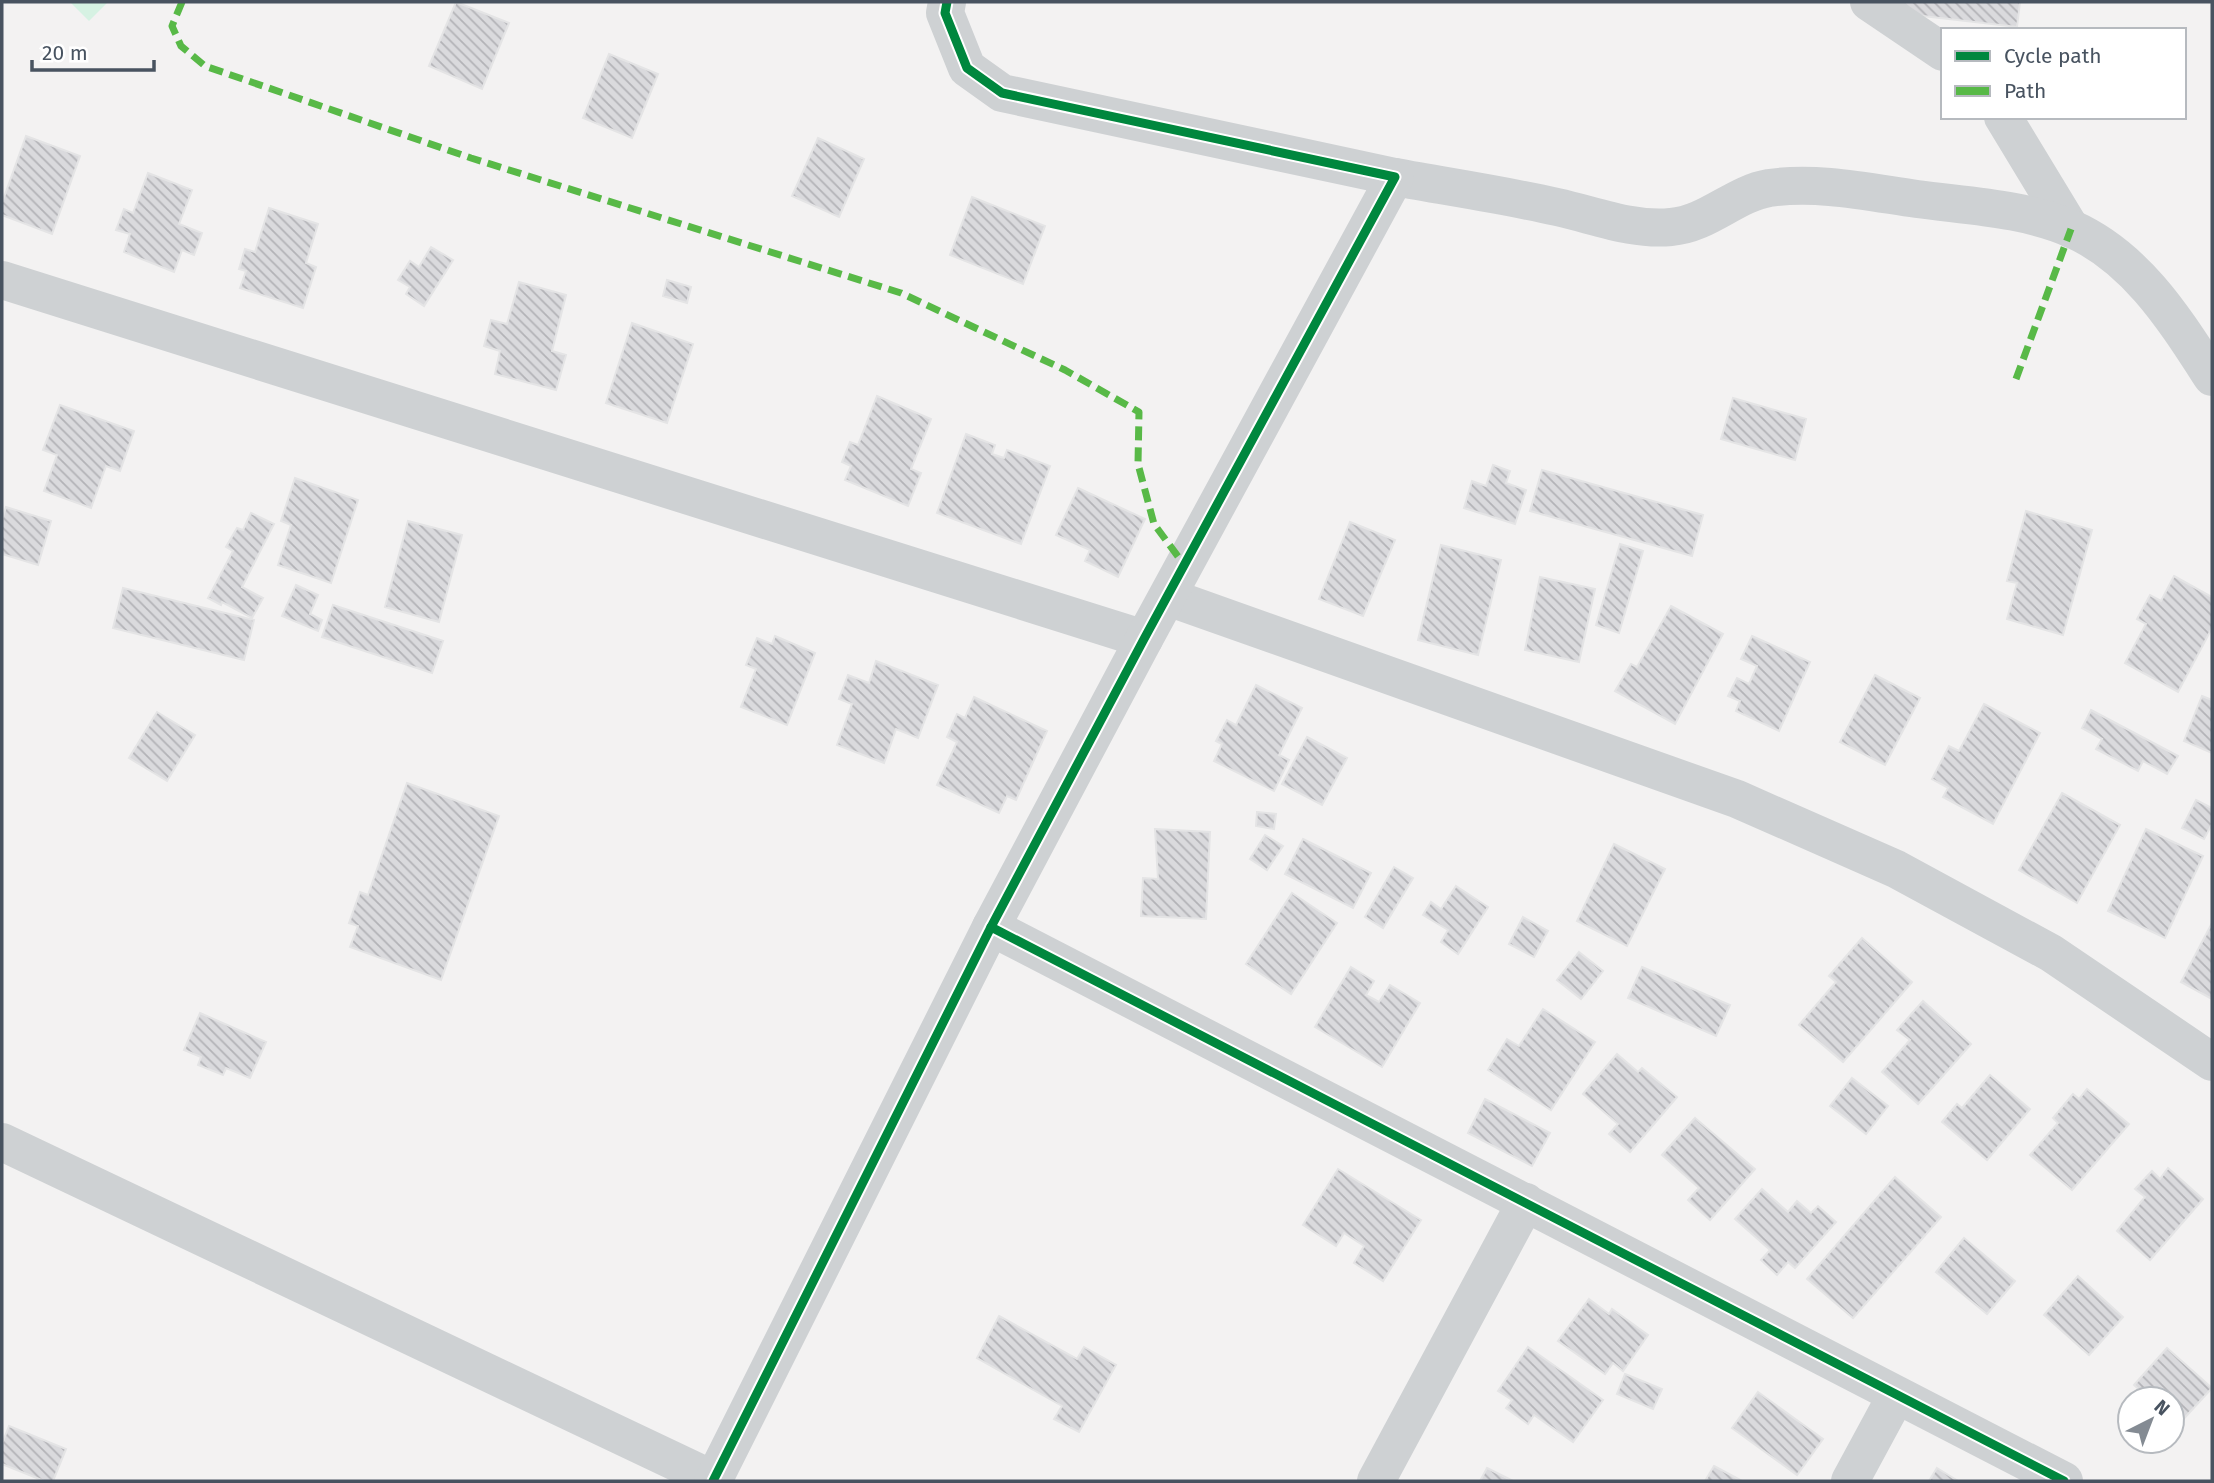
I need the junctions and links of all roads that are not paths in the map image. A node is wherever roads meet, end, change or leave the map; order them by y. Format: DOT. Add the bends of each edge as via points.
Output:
graph roads {
  1 [pos="947,2"];
  2 [pos="1869,2"];
  3 [pos="1941,51"];
  4 [pos="2004,119"];
  5 [pos="1395,177"];
  6 [pos="2071,229"];
  7 [pos="2,280"];
  8 [pos="2212,377"];
  9 [pos="1168,597"];
  10 [pos="1144,639"];
  11 [pos="991,927"];
  12 [pos="2212,1062"];
  13 [pos="2,1142"];
  14 [pos="1526,1202"];
  15 [pos="1896,1396"];
  16 [pos="713,1481"];
  17 [pos="1376,1481"];
  18 [pos="1850,1481"];
  19 [pos="2064,1481"];
  1 -- 5 [label="street" via="945,13 967,68 1002,93"];
  2 -- 3 [label="street"];
  4 -- 6 [label="street"];
  5 -- 6 [label="street" via="1555,206 1635,226 1696,222 1765,189 1817,186 2020,214"];
  5 -- 9 [label="street"];
  6 -- 8 [label="street" via="2129,267 2169,310"];
  7 -- 10 [label="street"];
  9 -- 10 [label="street"];
  9 -- 12 [label="street" via="1737,799 1896,869 2052,953"];
  10 -- 11 [label="street"];
  11 -- 14 [label="street"];
  11 -- 16 [label="street"];
  13 -- 16 [label="street"];
  14 -- 15 [label="street"];
  14 -- 17 [label="street"];
  15 -- 18 [label="street"];
  15 -- 19 [label="street"];
}
